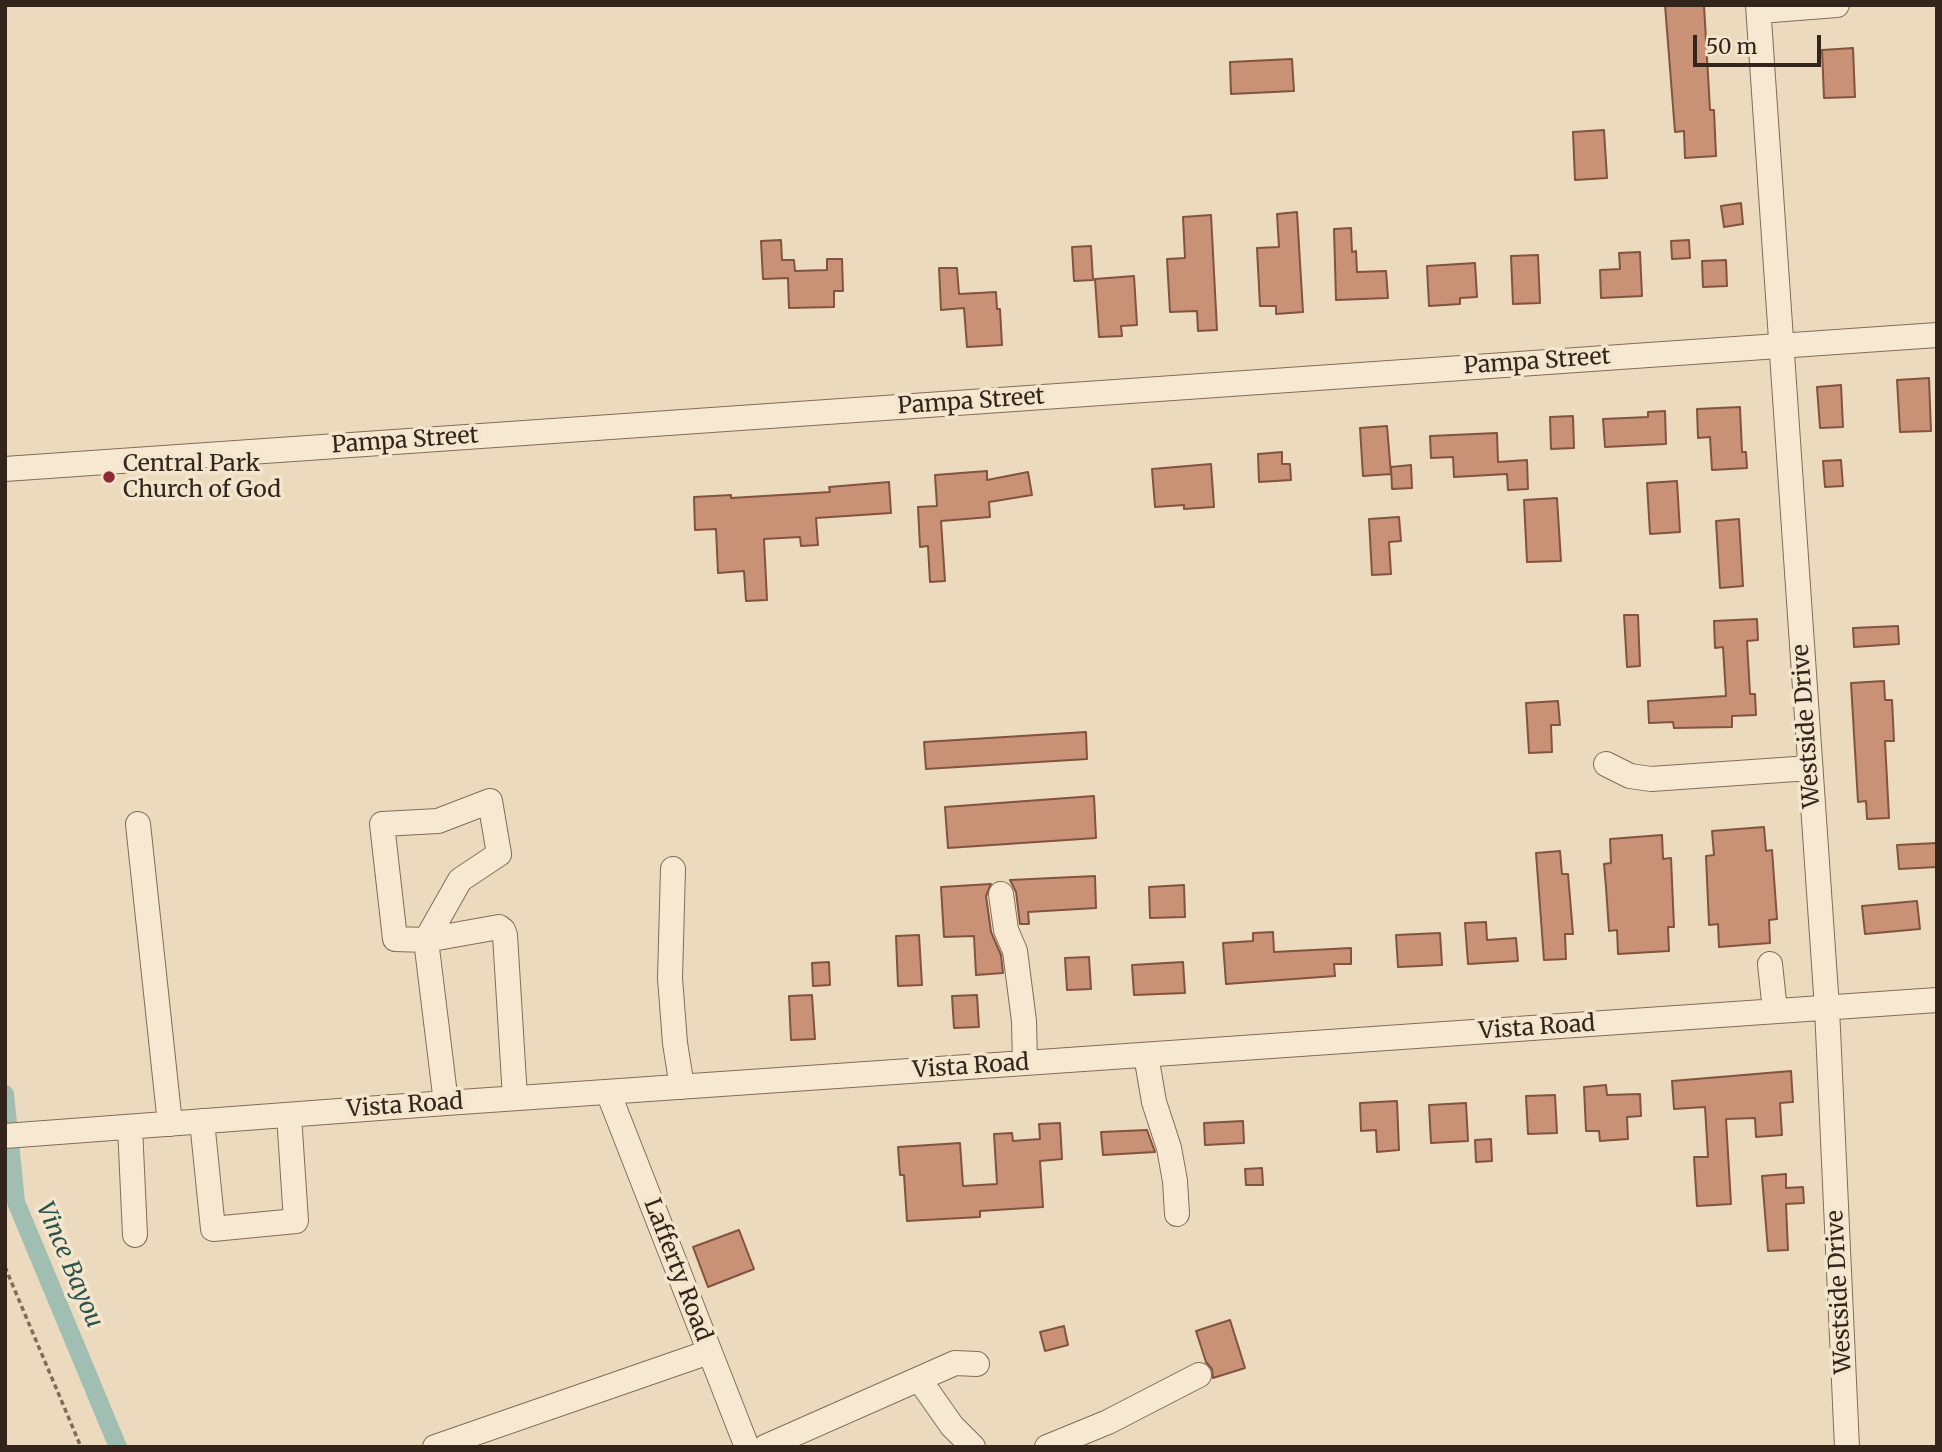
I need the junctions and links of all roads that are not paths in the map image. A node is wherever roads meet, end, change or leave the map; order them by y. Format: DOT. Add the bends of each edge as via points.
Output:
graph roads {
  1 [pos="1837,5"];
  2 [pos="1758,8"];
  3 [pos="1937,335"];
  4 [pos="1781,345"];
  5 [pos="5,469"];
  6 [pos="1606,765"];
  7 [pos="1810,768"];
  8 [pos="138,824"];
  9 [pos="673,869"];
  10 [pos="1001,894"];
  11 [pos="426,940"];
  12 [pos="1770,964"];
  13 [pos="1937,1000"];
  14 [pos="1827,1008"];
  15 [pos="1775,1012"];
  16 [pos="1146,1055"];
  17 [pos="1025,1063"];
  18 [pos="682,1087"];
  19 [pos="607,1092"];
  20 [pos="514,1098"];
  21 [pos="446,1103"];
  22 [pos="289,1115"];
  23 [pos="202,1121"];
  24 [pos="170,1124"];
  25 [pos="130,1127"];
  26 [pos="5,1136"];
  27 [pos="1177,1214"];
  28 [pos="135,1235"];
  29 [pos="709,1352"];
  30 [pos="977,1364"];
  31 [pos="1199,1375"];
  32 [pos="919,1379"];
  33 [pos="435,1447"];
  34 [pos="747,1447"];
  35 [pos="765,1447"];
  36 [pos="973,1447"];
  37 [pos="1047,1447"];
  38 [pos="1847,1447"];
  1 -- 2 [label="street"];
  2 -- 4 [label="street, Westside Drive"];
  3 -- 4 [label="street, Pampa Street"];
  4 -- 5 [label="street, Pampa Street"];
  4 -- 7 [label="street, Westside Drive"];
  6 -- 7 [label="street" via="1651,779"];
  7 -- 14 [label="street, Westside Drive"];
  8 -- 24 [label="street"];
  9 -- 18 [label="street" via="670,978"];
  10 -- 17 [label="street" via="1024,1021"];
  11 -- 11 [label="street" via="395,939 382,824 438,821 490,801 499,854 460,880"];
  11 -- 20 [label="street" via="503,930"];
  11 -- 21 [label="street"];
  12 -- 15 [label="street"];
  13 -- 14 [label="street, Vista Road"];
  14 -- 15 [label="street, Vista Road"];
  14 -- 38 [label="street, Westside Drive"];
  15 -- 16 [label="street, Vista Road"];
  16 -- 17 [label="street, Vista Road"];
  16 -- 27 [label="street" via="1154,1102 1169,1148"];
  17 -- 18 [label="street, Vista Road"];
  18 -- 19 [label="street, Vista Road"];
  19 -- 20 [label="street, Vista Road"];
  19 -- 29 [label="street, Lafferty Road"];
  20 -- 21 [label="street, Vista Road"];
  21 -- 22 [label="street, Vista Road"];
  22 -- 23 [label="street, Vista Road"];
  22 -- 23 [label="street" via="296,1221 213,1228"];
  23 -- 24 [label="street, Vista Road"];
  24 -- 25 [label="street, Vista Road"];
  25 -- 26 [label="street, Vista Road"];
  25 -- 28 [label="street"];
  29 -- 33 [label="street"];
  29 -- 34 [label="street, Lafferty Road"];
  30 -- 32 [label="street" via="955,1363"];
  31 -- 37 [label="street" via="1108,1422"];
  32 -- 35 [label="street"];
  32 -- 36 [label="street"];
}
